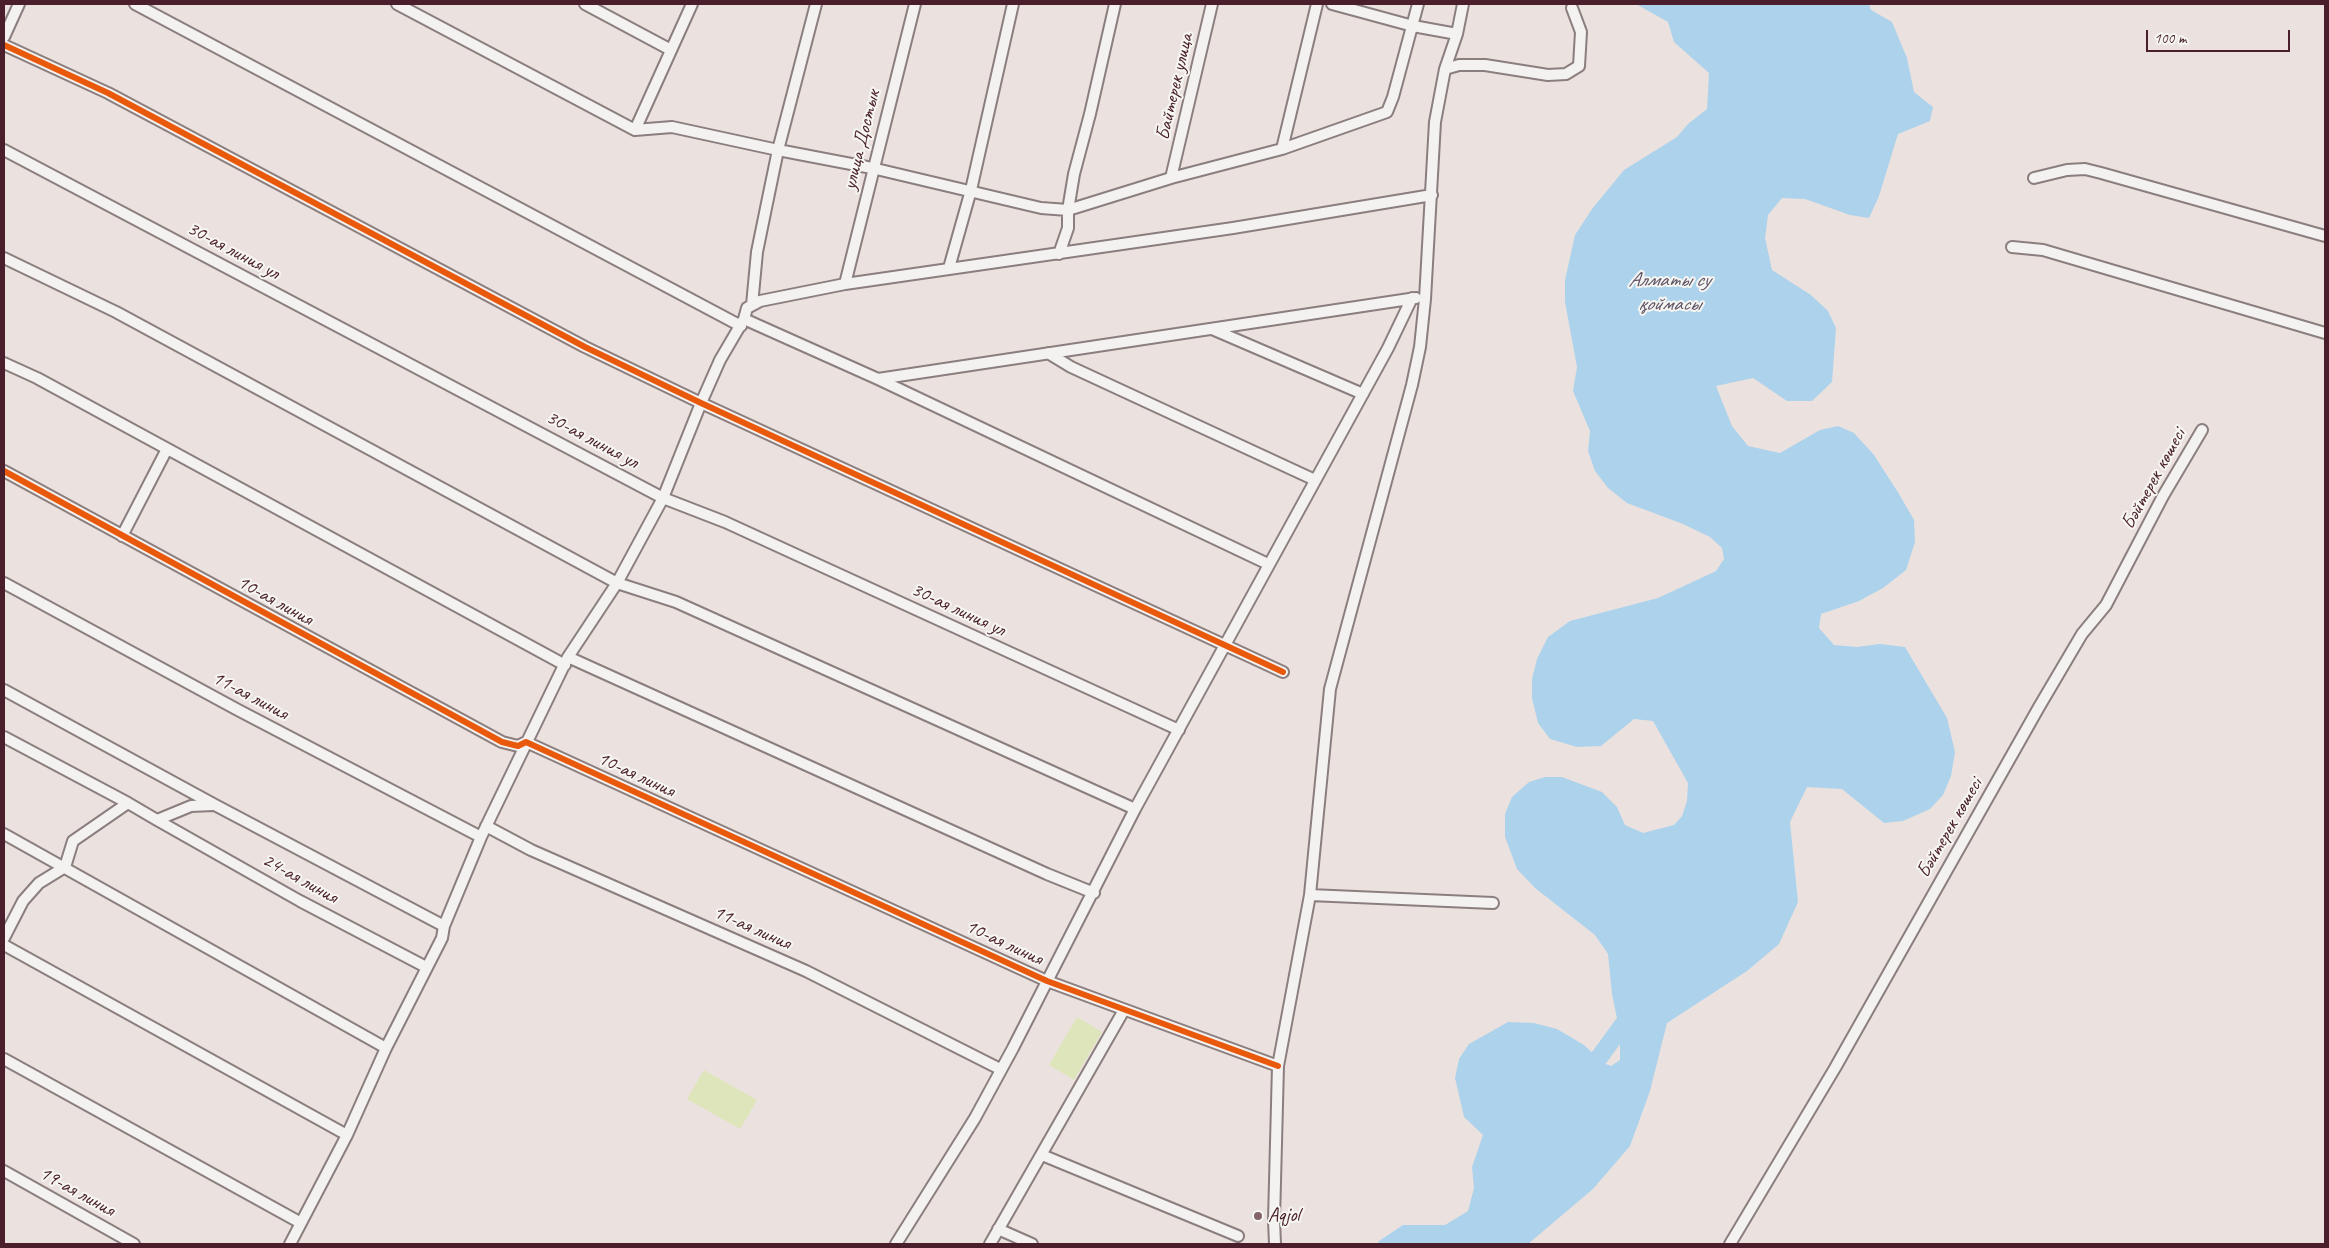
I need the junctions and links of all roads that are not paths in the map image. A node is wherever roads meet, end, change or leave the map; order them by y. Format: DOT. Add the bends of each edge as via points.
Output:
graph roads {
  1 [pos="19,4"];
  2 [pos="136,4"];
  3 [pos="398,4"];
  4 [pos="585,4"];
  5 [pos="692,4"];
  6 [pos="816,4"];
  7 [pos="914,4"];
  8 [pos="1013,4"];
  9 [pos="1115,4"];
  10 [pos="1212,4"];
  11 [pos="1317,4"];
  12 [pos="1332,4"];
  13 [pos="1418,4"];
  14 [pos="1463,4"];
  15 [pos="1572,8"];
  16 [pos="1413,26"];
  17 [pos="1457,34"];
  18 [pos="4,37"];
  19 [pos="4,45"];
  20 [pos="671,50"];
  21 [pos="1445,69"];
  22 [pos="635,130"];
  23 [pos="1282,149"];
  24 [pos="4,150"];
  25 [pos="778,150"];
  26 [pos="872,168"];
  27 [pos="1171,178"];
  28 [pos="2034,178"];
  29 [pos="971,190"];
  30 [pos="1432,195"];
  31 [pos="1068,210"];
  32 [pos="2325,236"];
  33 [pos="2012,247"];
  34 [pos="1059,254"];
  35 [pos="4,258"];
  36 [pos="949,268"];
  37 [pos="845,284"];
  38 [pos="1412,298"];
  39 [pos="1425,299"];
  40 [pos="752,305"];
  41 [pos="742,322"];
  42 [pos="1212,329"];
  43 [pos="2325,333"];
  44 [pos="1048,353"];
  45 [pos="4,362"];
  46 [pos="878,379"];
  47 [pos="1363,394"];
  48 [pos="701,403"];
  49 [pos="2202,430"];
  50 [pos="167,449"];
  51 [pos="4,471"];
  52 [pos="1315,480"];
  53 [pos="663,498"];
  54 [pos="122,536"];
  55 [pos="1268,564"];
  56 [pos="617,583"];
  57 [pos="4,584"];
  58 [pos="1226,646"];
  59 [pos="566,661"];
  60 [pos="1283,672"];
  61 [pos="4,690"];
  62 [pos="1178,730"];
  63 [pos="4,737"];
  64 [pos="526,742"];
  65 [pos="128,803"];
  66 [pos="215,805"];
  67 [pos="1135,809"];
  68 [pos="157,820"];
  69 [pos="486,826"];
  70 [pos="4,834"];
  71 [pos="481,837"];
  72 [pos="65,867"];
  73 [pos="1094,893"];
  74 [pos="1310,895"];
  75 [pos="1492,903"];
  76 [pos="444,926"];
  77 [pos="4,938"];
  78 [pos="4,945"];
  79 [pos="426,967"];
  80 [pos="1047,981"];
  81 [pos="1124,1010"];
  82 [pos="386,1048"];
  83 [pos="4,1059"];
  84 [pos="1278,1066"];
  85 [pos="1000,1069"];
  86 [pos="347,1135"];
  87 [pos="1042,1155"];
  88 [pos="4,1171"];
  89 [pos="301,1223"];
  90 [pos="998,1229"];
  91 [pos="1238,1236"];
  92 [pos="134,1244"];
  93 [pos="290,1244"];
  94 [pos="896,1244"];
  95 [pos="990,1244"];
  96 [pos="1032,1244"];
  97 [pos="1276,1244"];
  98 [pos="1730,1244"];
  1 -- 18 [label="street"];
  2 -- 41 [label="street"];
  3 -- 22 [label="street"];
  4 -- 20 [label="street"];
  5 -- 20 [label="street"];
  6 -- 25 [label="street"];
  7 -- 26 [label="street, улица Достык"];
  8 -- 29 [label="street"];
  9 -- 31 [label="street"];
  10 -- 27 [label="street, Байтерек улица"];
  11 -- 23 [label="street"];
  12 -- 16 [label="street"];
  13 -- 16 [label="street"];
  14 -- 17 [label="street"];
  15 -- 21 [label="street" via="1581,32 1579,66 1566,74 1548,76 1485,65 1459,65"];
  16 -- 17 [label="street"];
  16 -- 23 [label="street" via="1387,112"];
  17 -- 21 [label="street"];
  19 -- 48 [label="street" via="108,93 585,347"];
  20 -- 22 [label="street"];
  21 -- 30 [label="street" via="1435,122"];
  22 -- 25 [label="street" via="672,127"];
  23 -- 27 [label="street"];
  24 -- 53 [label="street, 30-ая линия ул"];
  25 -- 26 [label="street"];
  25 -- 40 [label="street" via="757,252"];
  26 -- 29 [label="street"];
  26 -- 37 [label="street, улица Достык"];
  27 -- 31 [label="street"];
  28 -- 32 [label="street" via="2067,170 2101,172"];
  29 -- 31 [label="street" via="1041,208"];
  29 -- 36 [label="street"];
  30 -- 34 [label="street"];
  30 -- 39 [label="street"];
  31 -- 34 [label="street" via="1068,228"];
  33 -- 43 [label="street" via="2043,250"];
  34 -- 36 [label="street"];
  35 -- 56 [label="street" via="116,312"];
  36 -- 37 [label="street"];
  37 -- 40 [label="street"];
  38 -- 39 [label="street"];
  38 -- 42 [label="street"];
  38 -- 47 [label="street"];
  39 -- 74 [label="street" via="1412,385 1330,689"];
  40 -- 41 [label="street" via="747,308"];
  41 -- 46 [label="street"];
  41 -- 48 [label="street"];
  42 -- 44 [label="street"];
  42 -- 47 [label="street"];
  44 -- 46 [label="street"];
  44 -- 52 [label="street" via="1071,367"];
  45 -- 50 [label="street"];
  46 -- 55 [label="street"];
  47 -- 52 [label="street"];
  48 -- 53 [label="street"];
  48 -- 58 [label="street"];
  49 -- 98 [label="street, Бәйтерек көшесі" via="2106,605 2082,634 2049,690 1835,1068"];
  50 -- 54 [label="street"];
  50 -- 59 [label="street"];
  51 -- 54 [label="street, 10-ая линия"];
  52 -- 55 [label="street"];
  53 -- 56 [label="street"];
  53 -- 62 [label="street, 30-ая линия ул" via="725,522"];
  54 -- 64 [label="street, 10-ая линия" via="502,742 518,746"];
  55 -- 58 [label="street"];
  56 -- 59 [label="street"];
  56 -- 67 [label="street" via="676,602"];
  57 -- 71 [label="street, 11-ая линия"];
  58 -- 60 [label="street"];
  58 -- 62 [label="street"];
  59 -- 64 [label="street"];
  59 -- 73 [label="street"];
  61 -- 66 [label="street"];
  62 -- 67 [label="street"];
  63 -- 65 [label="street"];
  64 -- 69 [label="street"];
  64 -- 80 [label="street, 10-ая линия"];
  65 -- 68 [label="street, 24-ая линия"];
  65 -- 72 [label="street" via="73,841"];
  66 -- 68 [label="street" via="191,806"];
  66 -- 76 [label="street"];
  67 -- 73 [label="street"];
  68 -- 79 [label="street, 24-ая линия" via="300,901"];
  69 -- 71 [label="street"];
  69 -- 85 [label="street, 11-ая линия" via="532,850 806,972"];
  70 -- 72 [label="street"];
  71 -- 76 [label="street"];
  72 -- 77 [label="street" via="39,883 23,901"];
  72 -- 82 [label="street"];
  73 -- 80 [label="street"];
  74 -- 75 [label="street"];
  74 -- 84 [label="street"];
  76 -- 79 [label="street" via="442,938"];
  78 -- 86 [label="street"];
  79 -- 82 [label="street"];
  80 -- 81 [label="street, 10-ая линия"];
  80 -- 85 [label="street"];
  81 -- 84 [label="street, 10-ая линия"];
  81 -- 87 [label="street"];
  82 -- 86 [label="street"];
  83 -- 89 [label="street"];
  84 -- 97 [label="street"];
  85 -- 94 [label="street" via="975,1118"];
  86 -- 89 [label="street"];
  87 -- 90 [label="street"];
  87 -- 91 [label="street"];
  88 -- 92 [label="street, 19-ая линия"];
  89 -- 93 [label="street"];
  90 -- 95 [label="street"];
  90 -- 96 [label="street"];
}
